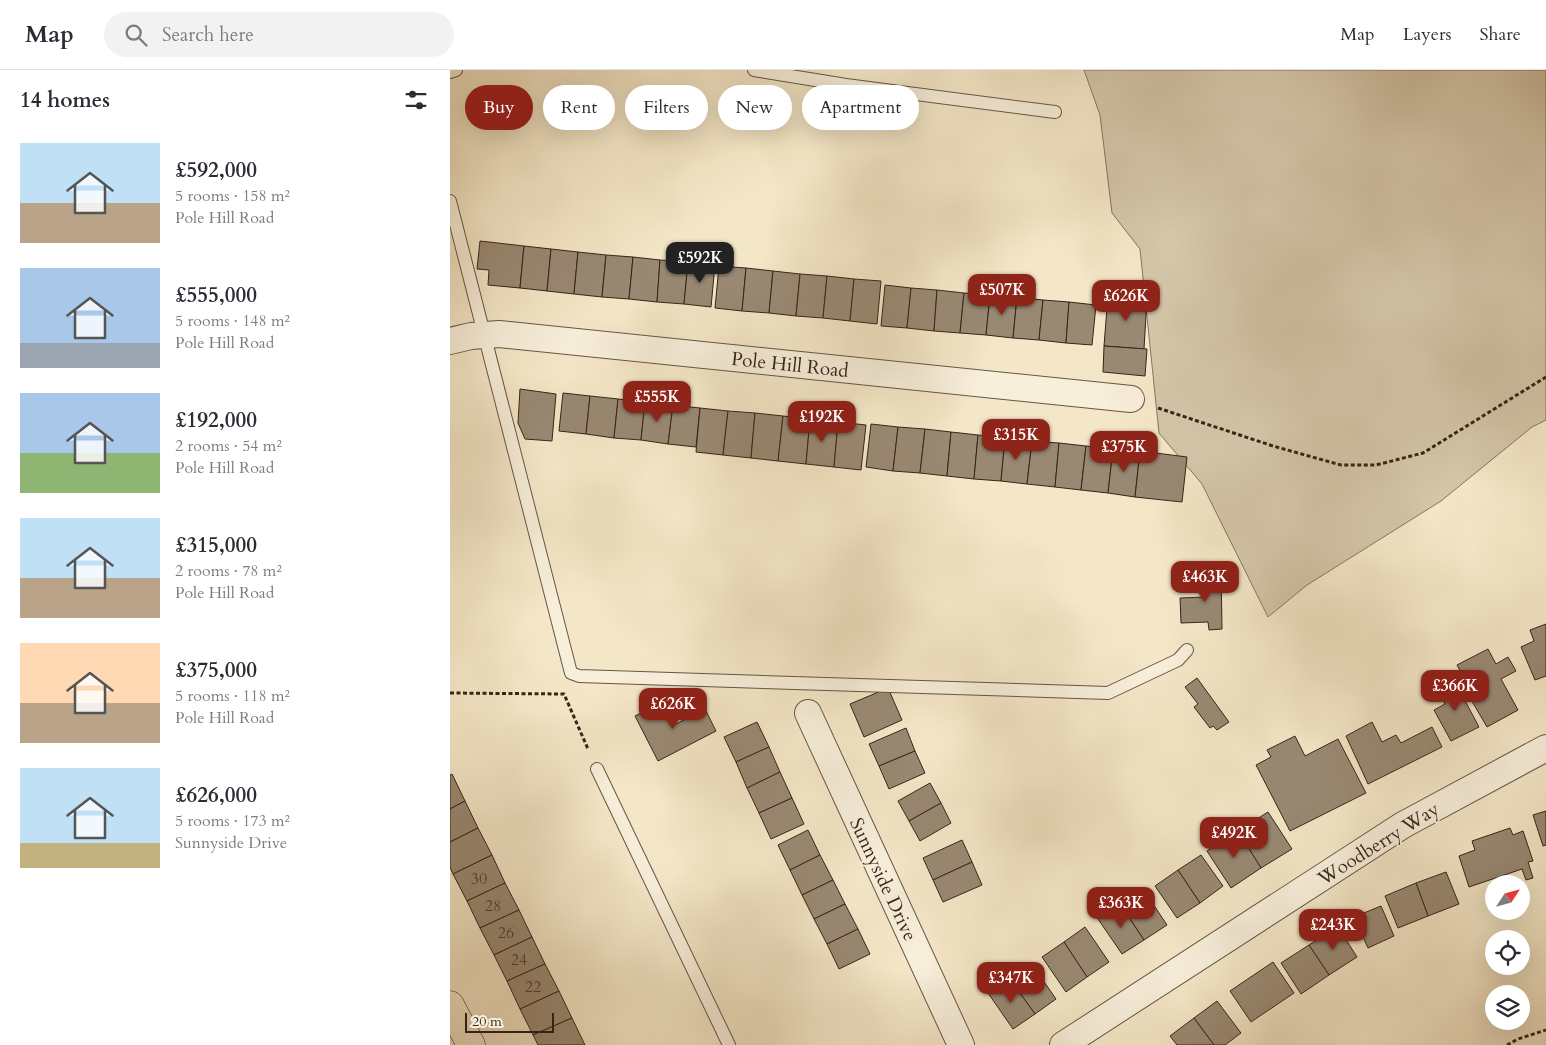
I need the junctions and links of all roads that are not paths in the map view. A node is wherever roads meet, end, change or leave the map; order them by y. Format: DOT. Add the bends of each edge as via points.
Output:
graph roads {
  1 [pos="456,70"];
  2 [pos="754,70"];
  3 [pos="450,72"];
  4 [pos="1055,112"];
  5 [pos="450,201"];
  6 [pos="484,335"];
  7 [pos="450,341"];
  8 [pos="1131,399"];
  9 [pos="1187,650"];
  10 [pos="808,713"];
  11 [pos="1546,748"];
  12 [pos="597,769"];
  13 [pos="450,1005"];
  14 [pos="471,1045"];
  15 [pos="730,1045"];
  16 [pos="961,1045"];
  17 [pos="1063,1045"];
  1 -- 3 [label="lane"];
  2 -- 4 [label="lane"];
  5 -- 6 [label="lane"];
  6 -- 7 [label="street, Pole Hill Road"];
  6 -- 8 [label="street, Pole Hill Road"];
  6 -- 9 [label="lane" via="571,673 579,676 1108,693 1178,660"];
  10 -- 16 [label="street, Sunnyside Drive"];
  11 -- 17 [label="street, Woodberry Way" via="1403,825"];
  12 -- 15 [label="lane"];
  13 -- 14 [label="main road"];
}
